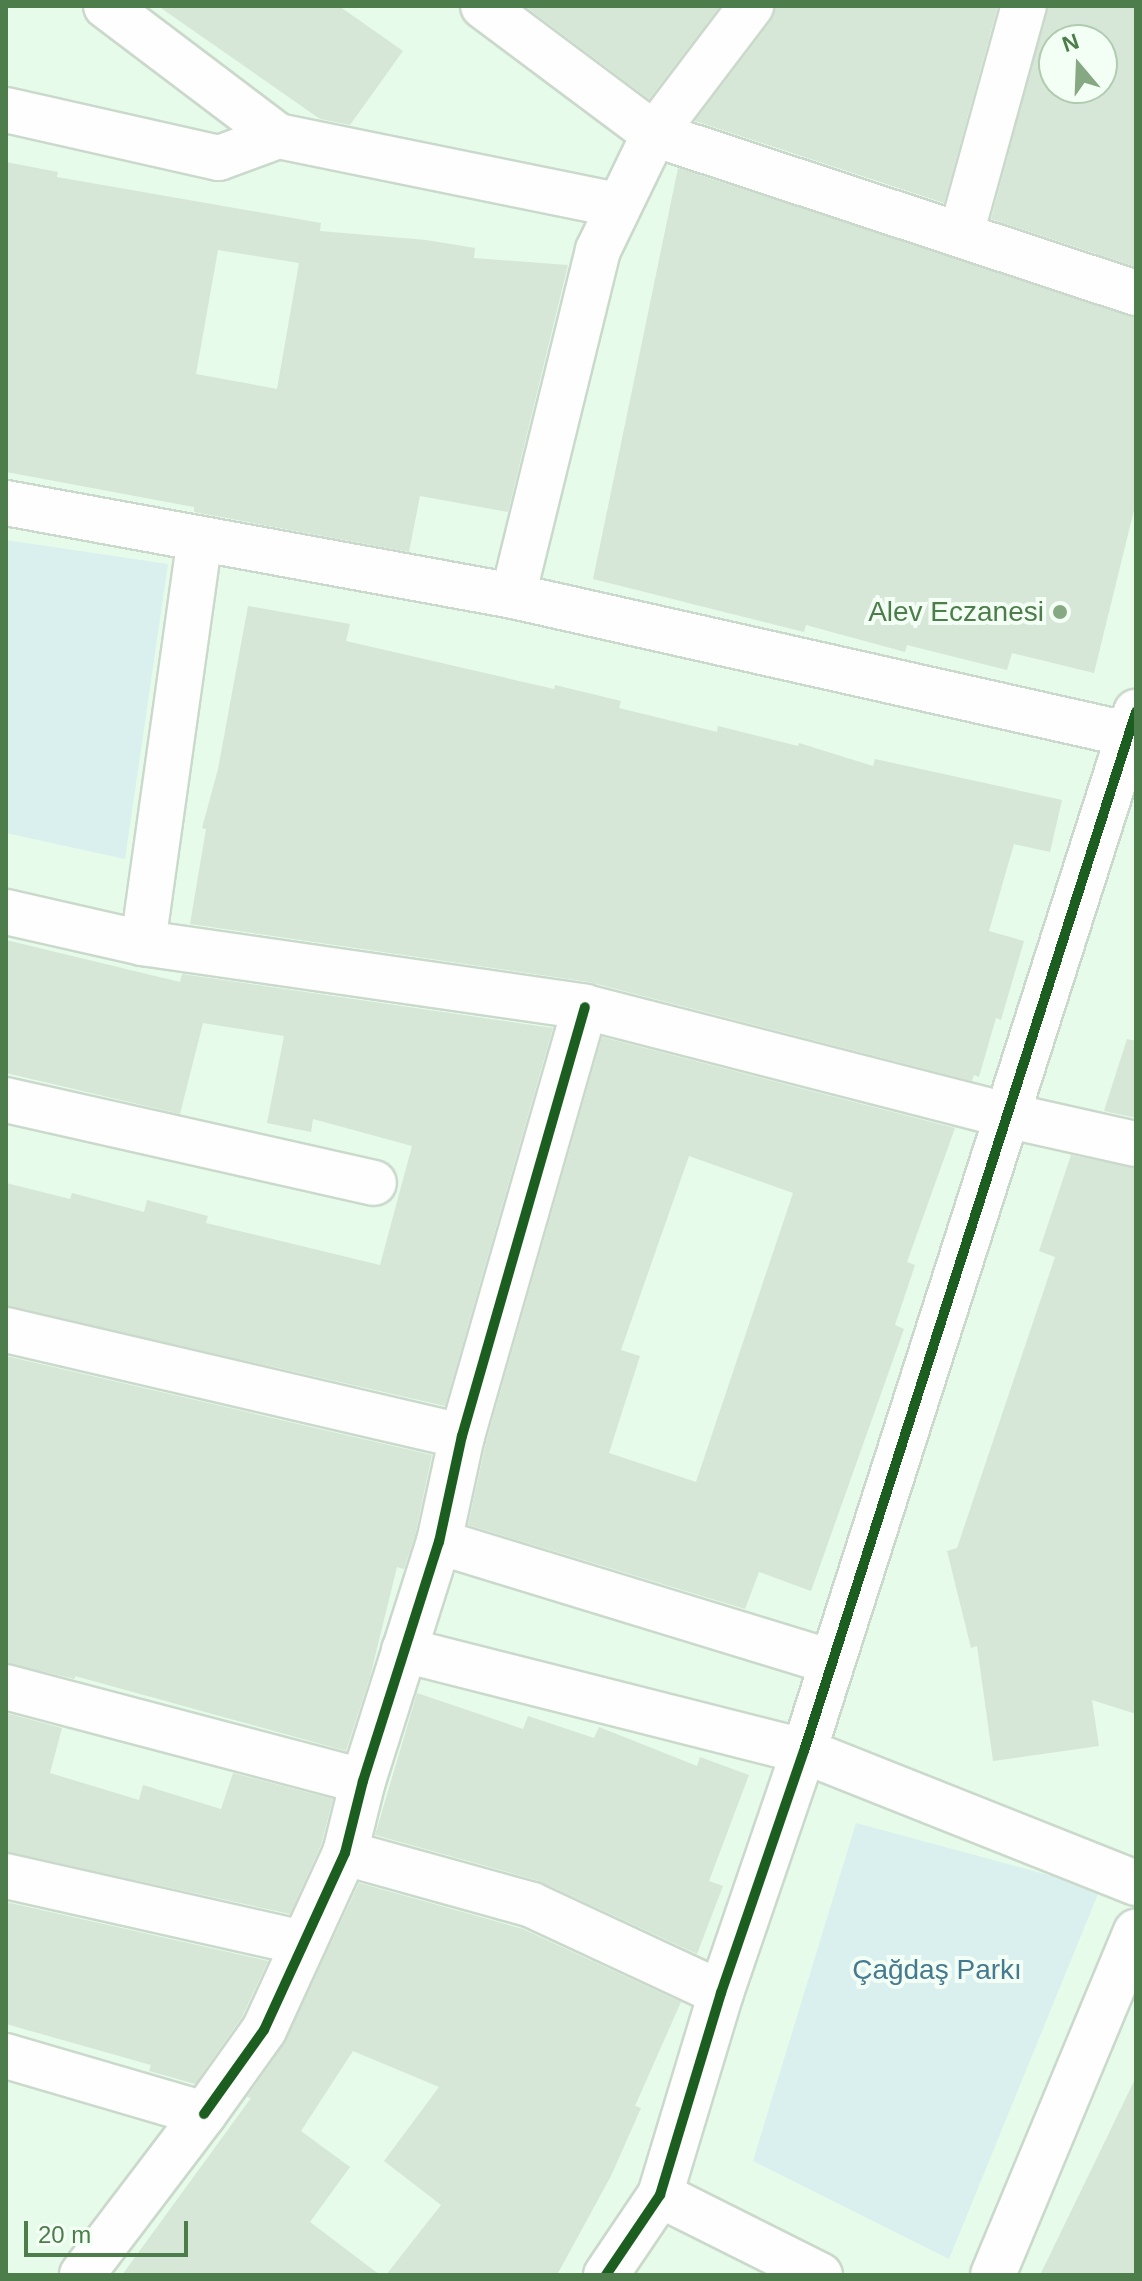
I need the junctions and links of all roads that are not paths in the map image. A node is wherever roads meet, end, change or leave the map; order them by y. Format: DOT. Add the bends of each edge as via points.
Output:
graph roads {
  1 [pos="106,6"];
  2 [pos="483,6"];
  3 [pos="751,6"];
  4 [pos="1024,6"];
  5 [pos="6,110"];
  6 [pos="654,134"];
  7 [pos="278,136"];
  8 [pos="617,205"];
  9 [pos="961,234"];
  10 [pos="1136,293"];
  11 [pos="6,503"];
  12 [pos="200,539"];
  13 [pos="513,596"];
  14 [pos="1134,728"];
  15 [pos="6,912"];
  16 [pos="143,943"];
  17 [pos="585,1007"];
  18 [pos="6,1100"];
  19 [pos="1006,1115"];
  20 [pos="1136,1144"];
  21 [pos="374,1183"];
  22 [pos="6,1330"];
  23 [pos="462,1436"];
  24 [pos="439,1542"];
  25 [pos="404,1650"];
  26 [pos="832,1662"];
  27 [pos="6,1687"];
  28 [pos="804,1751"];
  29 [pos="363,1781"];
  30 [pos="345,1853"];
  31 [pos="6,1876"];
  32 [pos="1136,1883"];
  33 [pos="1136,1932"];
  34 [pos="304,1943"];
  35 [pos="721,1993"];
  36 [pos="6,2056"];
  37 [pos="204,2114"];
  38 [pos="660,2195"];
  39 [pos="82,2275"];
  40 [pos="606,2275"];
  41 [pos="820,2275"];
  42 [pos="993,2275"];
  1 -- 7 [label="street"];
  2 -- 6 [label="street"];
  3 -- 6 [label="street"];
  4 -- 9 [label="street"];
  5 -- 7 [label="street" via="219,158"];
  6 -- 8 [label="street"];
  6 -- 9 [label="street"];
  7 -- 8 [label="street"];
  8 -- 13 [label="street" via="598,250"];
  9 -- 10 [label="street"];
  11 -- 12 [label="street"];
  12 -- 13 [label="street"];
  12 -- 16 [label="street"];
  13 -- 14 [label="street"];
  14 -- 19 [label="street"];
  15 -- 16 [label="street"];
  16 -- 17 [label="street"];
  17 -- 19 [label="street"];
  17 -- 23 [label="street"];
  18 -- 21 [label="street"];
  19 -- 20 [label="street"];
  19 -- 26 [label="street"];
  22 -- 23 [label="street"];
  23 -- 24 [label="street"];
  24 -- 25 [label="street"];
  24 -- 26 [label="street"];
  25 -- 28 [label="street"];
  25 -- 29 [label="street"];
  26 -- 28 [label="street"];
  27 -- 29 [label="street"];
  28 -- 32 [label="street"];
  28 -- 35 [label="street"];
  29 -- 30 [label="street"];
  30 -- 34 [label="street"];
  30 -- 35 [label="street" via="532,1905"];
  31 -- 34 [label="street"];
  33 -- 42 [label="street"];
  34 -- 37 [label="street" via="264,2030"];
  35 -- 38 [label="street"];
  36 -- 37 [label="street"];
  37 -- 39 [label="street"];
  38 -- 40 [label="street"];
  38 -- 41 [label="street"];
}
